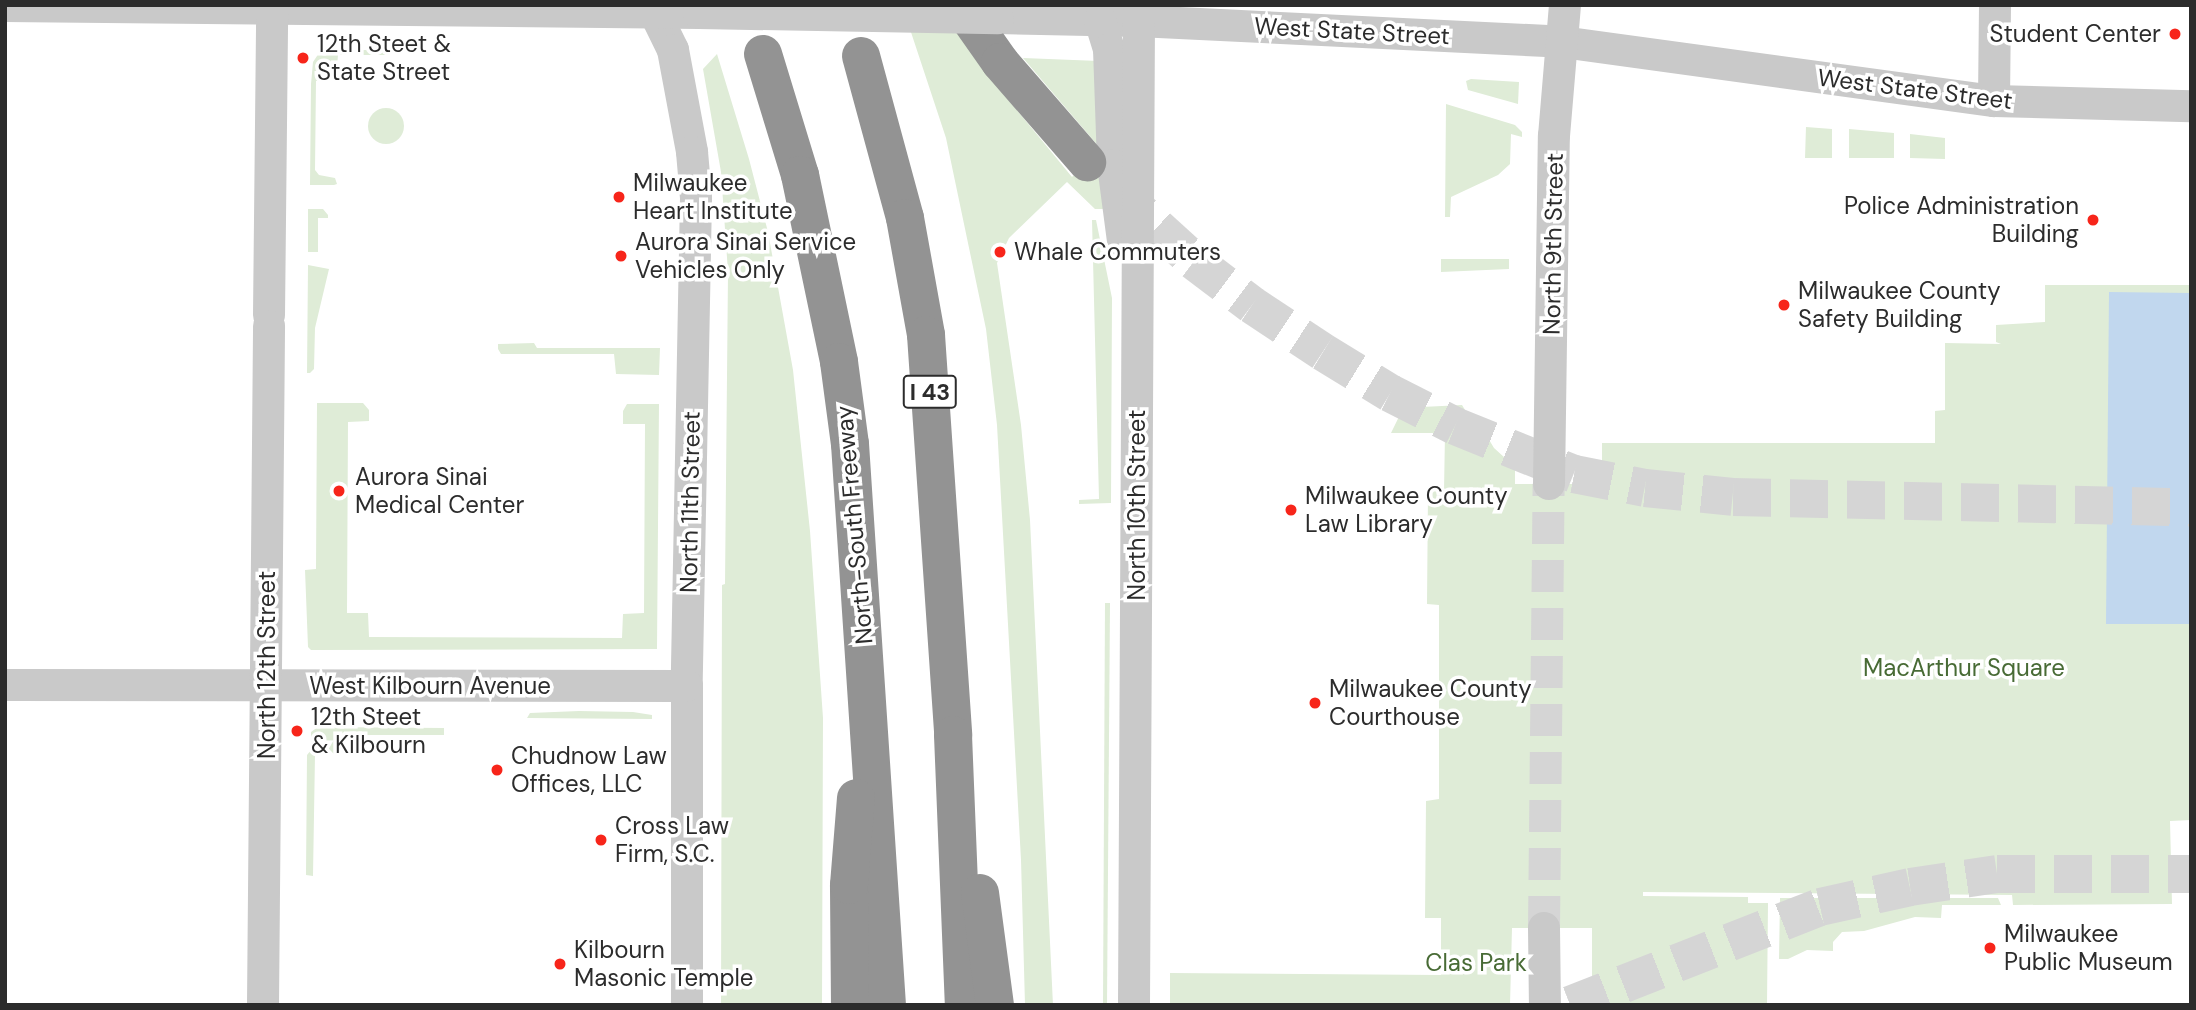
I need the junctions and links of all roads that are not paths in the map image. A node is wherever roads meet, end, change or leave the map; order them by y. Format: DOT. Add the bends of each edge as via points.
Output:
graph roads {
  1 [pos="960,5"];
  2 [pos="1565,5"];
  3 [pos="1995,5"];
  4 [pos="5,6"];
  5 [pos="272,6"];
  6 [pos="653,8"];
  7 [pos="1139,13"];
  8 [pos="1100,20"];
  9 [pos="1562,41"];
  10 [pos="763,54"];
  11 [pos="860,56"];
  12 [pos="1994,101"];
  13 [pos="2191,106"];
  14 [pos="1087,162"];
  15 [pos="1138,304"];
  16 [pos="1549,484"];
  17 [pos="5,685"];
  18 [pos="687,686"];
  19 [pos="267,687"];
  20 [pos="868,699"];
  21 [pos="953,736"];
  22 [pos="1544,928"];
  23 [pos="263,1005"];
  24 [pos="687,1005"];
  25 [pos="850,1005"];
  26 [pos="887,1005"];
  27 [pos="964,1005"];
  28 [pos="995,1005"];
  29 [pos="1134,1005"];
  30 [pos="1545,1005"];
  1 -- 14 [label="highway" via="1000,62"];
  2 -- 9 [label="street, North 9th Street"];
  3 -- 12 [label="street"];
  4 -- 5 [label="street, West State Street"];
  5 -- 6 [label="street, West State Street"];
  5 -- 19 [label="street, North 12th Street"];
  6 -- 8 [label="street, West State Street, bridge" via="699,13"];
  6 -- 18 [label="street, North 11th Street" via="673,50 696,198"];
  7 -- 8 [label="street, West State Street"];
  7 -- 9 [label="street, West State Street"];
  7 -- 15 [label="street, North 10th Street"];
  8 -- 15 [label="street" via="1109,49 1120,227"];
  9 -- 12 [label="street, West State Street"];
  9 -- 16 [label="street, North 9th Street" via="1554,135"];
  10 -- 20 [label="highway, North-South Freeway" via="800,175 839,362 850,444"];
  11 -- 21 [label="highway, I 43" via="900,194 926,335"];
  12 -- 13 [label="street, West State Street"];
  15 -- 29 [label="street, North 10th Street"];
  17 -- 19 [label="street, West Kilbourn Avenue"];
  18 -- 19 [label="street, West Kilbourn Avenue"];
  18 -- 24 [label="street, North 11th Street"];
  19 -- 23 [label="street, North 12th Street"];
  20 -- 25 [label="highway" via="851,841"];
  20 -- 26 [label="highway, North-South Freeway"];
  21 -- 27 [label="highway, I 43"];
  21 -- 28 [label="highway" via="988,937"];
  22 -- 30 [label="street"];
}
